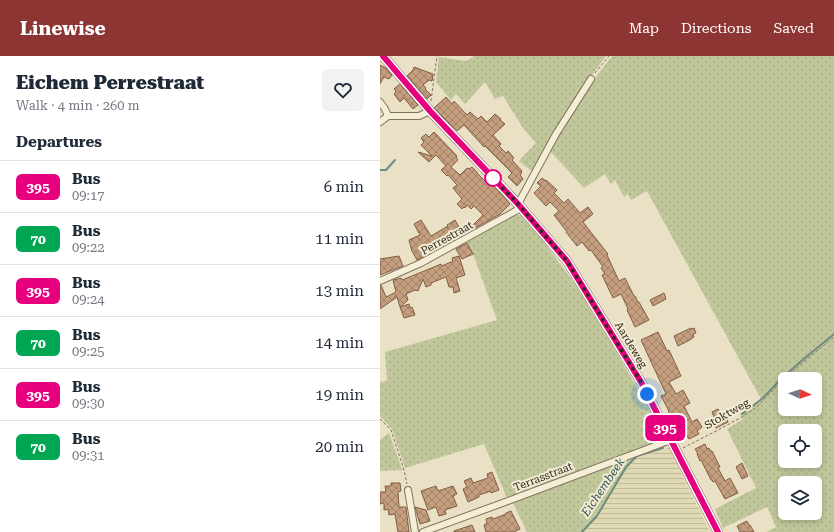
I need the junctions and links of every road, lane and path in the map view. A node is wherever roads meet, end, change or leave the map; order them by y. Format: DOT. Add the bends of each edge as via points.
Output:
graph roads {
  1 [pos="383,56"];
  2 [pos="437,56"];
  3 [pos="609,56"];
  4 [pos="591,79"];
  5 [pos="380,102"];
  6 [pos="430,111"];
  7 [pos="388,116"];
  8 [pos="380,122"];
  9 [pos="519,206"];
  10 [pos="380,281"];
  11 [pos="834,336"];
  12 [pos="380,419"];
  13 [pos="671,440"];
  14 [pos="677,451"];
  15 [pos="408,490"];
  16 [pos="415,532"];
  17 [pos="423,532"];
  18 [pos="718,532"];
  1 -- 6 [label="street, Aardeweg"];
  2 -- 6 [label="path"];
  3 -- 4 [label="path"];
  4 -- 9 [label="street" via="556,134"];
  5 -- 7 [label="street"];
  6 -- 7 [label="street" via="419,116"];
  6 -- 9 [label="street, Aardeweg"];
  7 -- 8 [label="street"];
  9 -- 10 [label="street, Perrestraat" via="421,263"];
  9 -- 13 [label="street, Aardeweg" via="567,261 641,382"];
  11 -- 14 [label="path, Stoktweg" via="757,407"];
  12 -- 15 [label="path" via="391,430"];
  13 -- 14 [label="street, Aardeweg"];
  13 -- 17 [label="street, Terrasstraat"];
  14 -- 18 [label="street, Aardeweg"];
  15 -- 16 [label="street"];
}
